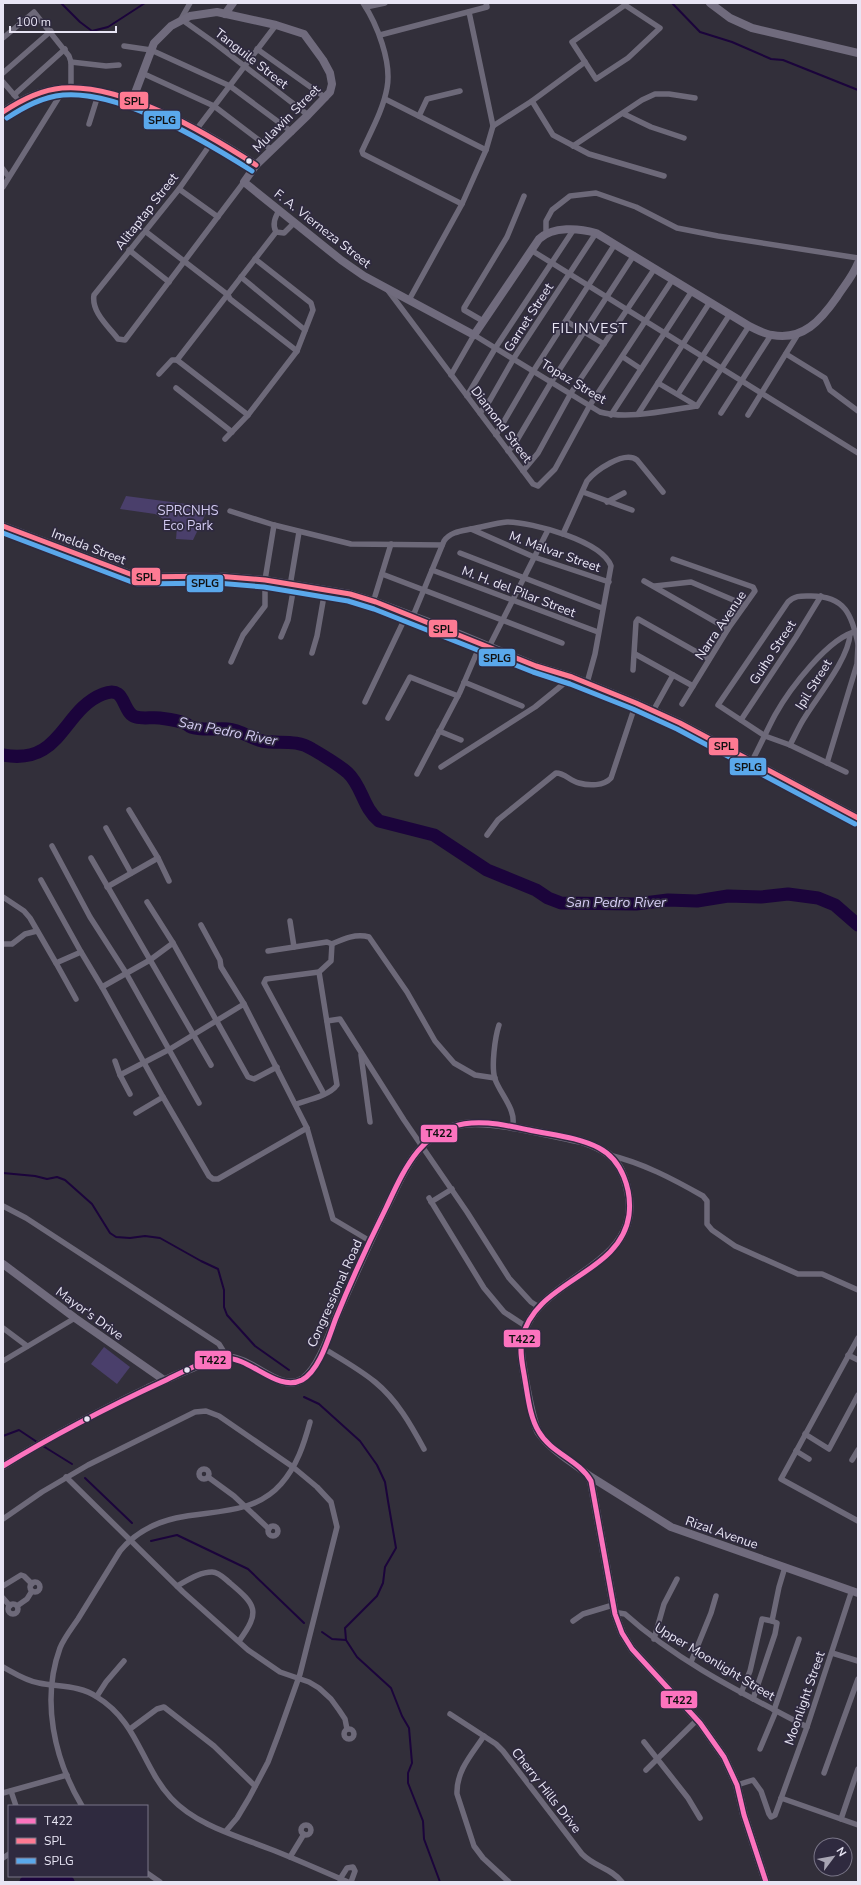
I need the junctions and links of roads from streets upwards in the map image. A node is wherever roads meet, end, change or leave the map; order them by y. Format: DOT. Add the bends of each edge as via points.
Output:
graph roads {
  1 [pos="190,3"];
  2 [pos="233,3"];
  3 [pos="385,3"];
  4 [pos="710,3"];
  5 [pos="364,5"];
  6 [pos="487,5"];
  7 [pos="469,12"];
  8 [pos="225,14"];
  9 [pos="181,19"];
  10 [pos="276,25"];
  11 [pos="51,31"];
  12 [pos="380,35"];
  13 [pos="3,38"];
  14 [pos="124,46"];
  15 [pos="257,48"];
  16 [pos="65,49"];
  17 [pos="150,50"];
  18 [pos="858,53"];
  19 [pos="71,62"];
  20 [pos="585,62"];
  21 [pos="119,65"];
  22 [pos="244,66"];
  23 [pos="3,73"];
  24 [pos="142,73"];
  25 [pos="3,82"];
  26 [pos="230,86"];
  27 [pos="68,89"];
  28 [pos="460,91"];
  29 [pos="99,92"];
  30 [pos="17,98"];
  31 [pos="326,98"];
  32 [pos="695,98"];
  33 [pos="385,99"];
  34 [pos="132,101"];
  35 [pos="532,102"];
  36 [pos="214,106"];
  37 [pos="3,112"];
  38 [pos="624,114"];
  39 [pos="308,115"];
  40 [pos="419,116"];
  41 [pos="89,124"];
  42 [pos="493,126"];
  43 [pos="196,130"];
  44 [pos="292,132"];
  45 [pos="684,138"];
  46 [pos="214,139"];
  47 [pos="573,146"];
  48 [pos="272,150"];
  49 [pos="486,150"];
  50 [pos="256,164"];
  51 [pos="3,169"];
  52 [pos="8,176"];
  53 [pos="664,176"];
  54 [pos="244,182"];
  55 [pos="3,187"];
  56 [pos="179,189"];
  57 [pos="524,196"];
  58 [pos="462,204"];
  59 [pos="279,210"];
  60 [pos="218,217"];
  61 [pos="294,223"];
  62 [pos="574,229"];
  63 [pos="145,231"];
  64 [pos="276,232"];
  65 [pos="546,233"];
  66 [pos="596,233"];
  67 [pos="615,244"];
  68 [pos="129,250"];
  69 [pos="531,250"];
  70 [pos="634,255"];
  71 [pos="858,258"];
  72 [pos="255,259"];
  73 [pos="185,261"];
  74 [pos="552,263"];
  75 [pos="655,268"];
  76 [pos="857,268"];
  77 [pos="569,275"];
  78 [pos="241,277"];
  79 [pos="673,279"];
  80 [pos="169,282"];
  81 [pos="588,286"];
  82 [pos="385,288"];
  83 [pos="692,291"];
  84 [pos="228,294"];
  85 [pos="607,298"];
  86 [pos="409,300"];
  87 [pos="710,302"];
  88 [pos="626,310"];
  89 [pos="730,314"];
  90 [pos="483,321"];
  91 [pos="566,321"];
  92 [pos="646,322"];
  93 [pos="749,326"];
  94 [pos="305,330"];
  95 [pos="584,332"];
  96 [pos="664,333"];
  97 [pos="798,334"];
  98 [pos="474,335"];
  99 [pos="771,335"];
  100 [pos="604,344"];
  101 [pos="682,344"];
  102 [pos="496,347"];
  103 [pos="297,351"];
  104 [pos="786,354"];
  105 [pos="702,356"];
  106 [pos="623,357"];
  107 [pos="514,358"];
  108 [pos="176,360"];
  109 [pos="641,368"];
  110 [pos="722,369"];
  111 [pos="534,370"];
  112 [pos="159,374"];
  113 [pos="451,375"];
  114 [pos="552,381"];
  115 [pos="742,381"];
  116 [pos="658,383"];
  117 [pos="176,388"];
  118 [pos="571,393"];
  119 [pos="762,393"];
  120 [pos="678,394"];
  121 [pos="467,396"];
  122 [pos="590,405"];
  123 [pos="697,406"];
  124 [pos="858,411"];
  125 [pos="480,413"];
  126 [pos="721,413"];
  127 [pos="638,414"];
  128 [pos="248,415"];
  129 [pos="611,415"];
  130 [pos="748,415"];
  131 [pos="232,432"];
  132 [pos="496,435"];
  133 [pos="225,439"];
  134 [pos="508,450"];
  135 [pos="858,453"];
  136 [pos="523,471"];
  137 [pos="583,492"];
  138 [pos="663,492"];
  139 [pos="624,493"];
  140 [pos="607,502"];
  141 [pos="632,510"];
  142 [pos="230,511"];
  143 [pos="274,525"];
  144 [pos="3,526"];
  145 [pos="472,529"];
  146 [pos="548,530"];
  147 [pos="299,532"];
  148 [pos="563,534"];
  149 [pos="391,544"];
  150 [pos="442,545"];
  151 [pos="460,552"];
  152 [pos="534,558"];
  153 [pos="673,559"];
  154 [pos="432,570"];
  155 [pos="382,574"];
  156 [pos="523,578"];
  157 [pos="265,580"];
  158 [pos="644,581"];
  159 [pos="609,582"];
  160 [pos="293,583"];
  161 [pos="655,586"];
  162 [pos="325,590"];
  163 [pos="424,590"];
  164 [pos="376,596"];
  165 [pos="821,596"];
  166 [pos="512,600"];
  167 [pos="745,605"];
  168 [pos="602,608"];
  169 [pos="410,615"];
  170 [pos="501,621"];
  171 [pos="728,629"];
  172 [pos="598,632"];
  173 [pos="855,632"];
  174 [pos="281,637"];
  175 [pos="562,643"];
  176 [pos="485,645"];
  177 [pos="858,645"];
  178 [pos="312,653"];
  179 [pos="635,654"];
  180 [pos="709,659"];
  181 [pos="231,662"];
  182 [pos="633,670"];
  183 [pos="673,675"];
  184 [pos="572,678"];
  185 [pos="464,682"];
  186 [pos="587,684"];
  187 [pos="693,686"];
  188 [pos="458,696"];
  189 [pos="366,702"];
  190 [pos="636,703"];
  191 [pos="682,704"];
  192 [pos="522,706"];
  193 [pos="653,710"];
  194 [pos="388,718"];
  195 [pos="741,720"];
  196 [pos="440,731"];
  197 [pos="765,736"];
  198 [pos="461,740"];
  199 [pos="790,745"];
  200 [pos="752,761"];
  201 [pos="827,763"];
  202 [pos="441,767"];
  203 [pos="846,772"];
  204 [pos="417,774"];
  205 [pos="129,810"];
  206 [pos="858,818"];
  207 [pos="106,828"];
  208 [pos="486,835"];
  209 [pos="52,846"];
  210 [pos="91,858"];
  211 [pos="158,858"];
  212 [pos="131,873"];
  213 [pos="41,880"];
  214 [pos="169,882"];
  215 [pos="107,887"];
  216 [pos="3,897"];
  217 [pos="147,902"];
  218 [pos="290,921"];
  219 [pos="201,925"];
  220 [pos="37,931"];
  221 [pos="173,943"];
  222 [pos="3,944"];
  223 [pos="332,944"];
  224 [pos="294,947"];
  225 [pos="268,951"];
  226 [pos="81,952"];
  227 [pos="150,960"];
  228 [pos="56,963"];
  229 [pos="319,972"];
  230 [pos="126,973"];
  231 [pos="102,987"];
  232 [pos="76,999"];
  233 [pos="244,1004"];
  234 [pos="217,1020"];
  235 [pos="327,1021"];
  236 [pos="499,1025"];
  237 [pos="193,1034"];
  238 [pos="170,1049"];
  239 [pos="361,1053"];
  240 [pos="115,1061"];
  241 [pos="144,1063"];
  242 [pos="211,1065"];
  243 [pos="277,1067"];
  244 [pos="120,1075"];
  245 [pos="495,1078"];
  246 [pos="130,1094"];
  247 [pos="324,1094"];
  248 [pos="163,1097"];
  249 [pos="199,1103"];
  250 [pos="296,1104"];
  251 [pos="136,1113"];
  252 [pos="370,1122"];
  253 [pos="307,1128"];
  254 [pos="512,1128"];
  255 [pos="422,1147"];
  256 [pos="609,1154"];
  257 [pos="452,1189"];
  258 [pos="3,1206"];
  259 [pos="370,1241"];
  260 [pos="3,1264"];
  261 [pos="858,1290"];
  262 [pos="539,1307"];
  263 [pos="75,1318"];
  264 [pos="527,1327"];
  265 [pos="3,1328"];
  266 [pos="858,1338"];
  267 [pos="27,1346"];
  268 [pos="323,1348"];
  269 [pos="848,1355"];
  270 [pos="227,1357"];
  271 [pos="858,1360"];
  272 [pos="3,1361"];
  273 [pos="164,1380"];
  274 [pos="858,1394"];
  275 [pos="310,1422"];
  276 [pos="805,1434"];
  277 [pos="424,1449"];
  278 [pos="858,1450"];
  279 [pos="796,1451"];
  280 [pos="809,1459"];
  281 [pos="852,1460"];
  282 [pos="3,1466"];
  283 [pos="293,1467"];
  284 [pos="587,1474"];
  285 [pos="66,1477"];
  286 [pos="208,1477"];
  287 [pos="610,1489"];
  288 [pos="594,1496"];
  289 [pos="245,1507"];
  290 [pos="3,1519"];
  291 [pos="858,1522"];
  292 [pos="269,1529"];
  293 [pos="129,1540"];
  294 [pos="785,1567"];
  295 [pos="677,1579"];
  296 [pos="32,1584"];
  297 [pos="3,1586"];
  298 [pos="177,1586"];
  299 [pos="32,1591"];
  300 [pos="855,1591"];
  301 [pos="716,1596"];
  302 [pos="3,1598"];
  303 [pos="613,1605"];
  304 [pos="10,1606"];
  305 [pos="17,1606"];
  306 [pos="615,1614"];
  307 [pos="573,1621"];
  308 [pos="772,1622"];
  309 [pos="654,1639"];
  310 [pos="799,1639"];
  311 [pos="239,1641"];
  312 [pos="832,1653"];
  313 [pos="124,1661"];
  314 [pos="858,1661"];
  315 [pos="691,1662"];
  316 [pos="3,1667"];
  317 [pos="298,1678"];
  318 [pos="858,1679"];
  319 [pos="51,1685"];
  320 [pos="742,1693"];
  321 [pos="97,1696"];
  322 [pos="753,1699"];
  323 [pos="775,1710"];
  324 [pos="450,1714"];
  325 [pos="697,1720"];
  326 [pos="807,1727"];
  327 [pos="130,1729"];
  328 [pos="348,1729"];
  329 [pos="484,1736"];
  330 [pos="644,1742"];
  331 [pos="760,1749"];
  332 [pos="657,1759"];
  333 [pos="858,1769"];
  334 [pos="646,1770"];
  335 [pos="824,1773"];
  336 [pos="67,1775"];
  337 [pos="736,1785"];
  338 [pos="255,1786"];
  339 [pos="11,1791"];
  340 [pos="3,1793"];
  341 [pos="781,1798"];
  342 [pos="16,1805"];
  343 [pos="82,1805"];
  344 [pos="700,1818"];
  345 [pos="841,1819"];
  346 [pos="858,1825"];
  347 [pos="226,1831"];
  348 [pos="304,1834"];
  349 [pos="290,1857"];
  350 [pos="148,1875"];
  351 [pos="340,1878"];
  352 [pos="160,1882"];
  353 [pos="348,1882"];
  354 [pos="352,1882"];
  355 [pos="509,1882"];
  356 [pos="622,1882"];
  357 [pos="766,1882"];
  1 -- 9 [label="street"];
  2 -- 8 [label="street"];
  3 -- 5 [label="street"];
  4 -- 18 [label="street" via="730,18 752,28"];
  5 -- 12 [label="street"];
  6 -- 7 [label="street"];
  7 -- 12 [label="street"];
  7 -- 42 [label="street"];
  8 -- 9 [label="street, Mulawin Street" via="207,12"];
  8 -- 10 [label="street, Mulawin Street"];
  9 -- 17 [label="street, Mulawin Street" via="163,34"];
  9 -- 22 [label="street, Tanguile Street"];
  10 -- 15 [label="street"];
  10 -- 31 [label="street, Mulawin Street" via="304,34 323,60 332,80"];
  11 -- 13 [label="street" via="32,12"];
  11 -- 16 [label="street"];
  11 -- 23 [label="street"];
  12 -- 33 [label="street" via="388,76"];
  14 -- 17 [label="street"];
  15 -- 22 [label="street"];
  15 -- 31 [label="street"];
  16 -- 19 [label="street"];
  16 -- 30 [label="street"];
  17 -- 24 [label="street, Mulawin Street"];
  17 -- 26 [label="street"];
  19 -- 21 [label="street"];
  19 -- 27 [label="street"];
  20 -- 20 [label="street" via="596,79 628,58 660,28 626,5 572,42"];
  20 -- 35 [label="street"];
  22 -- 26 [label="street"];
  22 -- 39 [label="street, Tanguile Street"];
  24 -- 34 [label="street, Mulawin Street"];
  24 -- 36 [label="street"];
  25 -- 30 [label="street"];
  26 -- 36 [label="street"];
  26 -- 44 [label="street"];
  27 -- 29 [label="street"];
  27 -- 30 [label="street"];
  27 -- 52 [label="street"];
  28 -- 40 [label="street" via="428,99"];
  29 -- 34 [label="street"];
  29 -- 41 [label="street"];
  30 -- 37 [label="street"];
  31 -- 39 [label="street, Mulawin Street"];
  32 -- 38 [label="street" via="655,94 642,100"];
  33 -- 40 [label="street"];
  33 -- 58 [label="street" via="362,151 363,154"];
  34 -- 43 [label="street"];
  35 -- 42 [label="street"];
  35 -- 47 [label="street" via="553,135"];
  36 -- 43 [label="street"];
  36 -- 48 [label="street"];
  38 -- 45 [label="street" via="651,127"];
  38 -- 47 [label="street"];
  39 -- 44 [label="street, Mulawin Street"];
  40 -- 49 [label="street"];
  42 -- 49 [label="street"];
  43 -- 46 [label="street"];
  44 -- 48 [label="street, Mulawin Street"];
  46 -- 50 [label="street"];
  46 -- 56 [label="street, Alitaptap Street"];
  47 -- 53 [label="street" via="589,154"];
  48 -- 50 [label="street, Mulawin Street"];
  49 -- 58 [label="street"];
  50 -- 54 [label="street, Mulawin Street"];
  51 -- 52 [label="street"];
  52 -- 55 [label="street"];
  54 -- 59 [label="street, F. A. Vierneza Street"];
  54 -- 60 [label="street"];
  56 -- 60 [label="street"];
  56 -- 63 [label="street, Alitaptap Street"];
  57 -- 90 [label="street" via="507,237 464,308"];
  58 -- 86 [label="street"];
  59 -- 61 [label="street, F. A. Vierneza Street"];
  59 -- 64 [label="street" via="273,227"];
  60 -- 73 [label="street"];
  61 -- 64 [label="street" via="284,233"];
  61 -- 82 [label="street, F. A. Vierneza Street" via="341,260"];
  62 -- 65 [label="street"];
  62 -- 66 [label="street"];
  62 -- 74 [label="street"];
  63 -- 68 [label="street, Alitaptap Street"];
  63 -- 73 [label="street"];
  64 -- 72 [label="street"];
  65 -- 69 [label="street"];
  65 -- 71 [label="street" via="546,221 552,210 570,196 596,193 636,207 677,228"];
  66 -- 67 [label="street"];
  66 -- 77 [label="street, Garnet Street"];
  67 -- 70 [label="street"];
  67 -- 81 [label="street"];
  68 -- 80 [label="street"];
  68 -- 80 [label="street, Alitaptap Street" via="94,295 92,303 118,339 125,340"];
  69 -- 74 [label="street"];
  69 -- 90 [label="street"];
  70 -- 75 [label="street"];
  70 -- 85 [label="street"];
  72 -- 78 [label="street"];
  72 -- 94 [label="street" via="310,303 313,310"];
  73 -- 80 [label="street"];
  73 -- 84 [label="street"];
  74 -- 77 [label="street"];
  74 -- 102 [label="street"];
  75 -- 79 [label="street"];
  75 -- 88 [label="street"];
  76 -- 97 [label="street" via="817,324"];
  77 -- 81 [label="street"];
  77 -- 107 [label="street, Garnet Street"];
  78 -- 84 [label="street"];
  78 -- 94 [label="street"];
  79 -- 83 [label="street"];
  79 -- 92 [label="street"];
  81 -- 85 [label="street"];
  81 -- 91 [label="street"];
  82 -- 86 [label="street, F. A. Vierneza Street"];
  82 -- 113 [label="street, Diamond Street"];
  83 -- 87 [label="street"];
  83 -- 96 [label="street"];
  84 -- 103 [label="street" via="230,299"];
  84 -- 108 [label="street"];
  85 -- 88 [label="street"];
  85 -- 95 [label="street"];
  86 -- 98 [label="street, F. A. Vierneza Street"];
  87 -- 89 [label="street"];
  87 -- 101 [label="street"];
  88 -- 92 [label="street"];
  88 -- 100 [label="street"];
  89 -- 93 [label="street"];
  89 -- 105 [label="street"];
  90 -- 98 [label="street"];
  91 -- 95 [label="street"];
  91 -- 111 [label="street"];
  92 -- 96 [label="street"];
  92 -- 106 [label="street"];
  93 -- 99 [label="street"];
  93 -- 110 [label="street"];
  94 -- 103 [label="street"];
  95 -- 100 [label="street"];
  95 -- 114 [label="street"];
  96 -- 101 [label="street"];
  96 -- 109 [label="street"];
  97 -- 99 [label="street"];
  97 -- 104 [label="street"];
  98 -- 102 [label="street, Topaz Street"];
  98 -- 113 [label="street"];
  99 -- 115 [label="street"];
  100 -- 118 [label="street"];
  101 -- 105 [label="street"];
  101 -- 116 [label="street"];
  102 -- 107 [label="street, Topaz Street"];
  102 -- 121 [label="street"];
  103 -- 128 [label="street"];
  104 -- 119 [label="street"];
  104 -- 124 [label="street" via="825,378 830,390"];
  105 -- 110 [label="street"];
  105 -- 120 [label="street"];
  106 -- 109 [label="street"];
  106 -- 122 [label="street"];
  107 -- 111 [label="street, Topaz Street"];
  107 -- 125 [label="street, Garnet Street"];
  108 -- 112 [label="street" via="172,360"];
  108 -- 128 [label="street"];
  109 -- 129 [label="street"];
  110 -- 115 [label="street"];
  110 -- 123 [label="street"];
  111 -- 114 [label="street, Topaz Street"];
  111 -- 132 [label="street"];
  113 -- 121 [label="street, Diamond Street"];
  114 -- 118 [label="street, Topaz Street"];
  114 -- 134 [label="street" via="529,422"];
  115 -- 119 [label="street"];
  115 -- 126 [label="street"];
  116 -- 120 [label="street"];
  116 -- 127 [label="street"];
  117 -- 131 [label="street"];
  118 -- 122 [label="street, Topaz Street"];
  118 -- 136 [label="street" via="538,453"];
  119 -- 130 [label="street"];
  119 -- 135 [label="street"];
  120 -- 123 [label="street"];
  121 -- 125 [label="street, Diamond Street"];
  122 -- 129 [label="street, Topaz Street" via="600,412"];
  122 -- 136 [label="street, Diamond Street" via="555,469 538,486 535,486"];
  123 -- 127 [label="street, Topaz Street"];
  125 -- 132 [label="street, Diamond Street"];
  127 -- 129 [label="street, Topaz Street"];
  128 -- 131 [label="street"];
  131 -- 133 [label="street"];
  132 -- 134 [label="street, Diamond Street"];
  134 -- 136 [label="street, Diamond Street"];
  137 -- 138 [label="street" via="592,475 619,459 629,457 637,460"];
  137 -- 140 [label="street"];
  137 -- 148 [label="street"];
  139 -- 140 [label="street"];
  140 -- 141 [label="street"];
  142 -- 143 [label="street"];
  143 -- 147 [label="street"];
  143 -- 157 [label="street"];
  144 -- 157 [label="street, Imelda Street" via="138,577 217,576"];
  145 -- 146 [label="street" via="509,522"];
  145 -- 150 [label="street" via="449,536"];
  145 -- 152 [label="street, M. Malvar Street"];
  146 -- 148 [label="street"];
  146 -- 152 [label="street"];
  147 -- 149 [label="street" via="351,544"];
  147 -- 160 [label="street"];
  148 -- 159 [label="street" via="588,545 608,559 612,570"];
  149 -- 150 [label="street"];
  149 -- 155 [label="street"];
  150 -- 154 [label="street"];
  151 -- 156 [label="street"];
  152 -- 156 [label="street"];
  152 -- 159 [label="street, M. Malvar Street"];
  153 -- 167 [label="street, Narra Avenue" via="753,587 755,593"];
  154 -- 163 [label="street"];
  154 -- 166 [label="street, M. H. del Pilar Street"];
  155 -- 163 [label="street"];
  155 -- 164 [label="street"];
  156 -- 166 [label="street"];
  156 -- 168 [label="street"];
  157 -- 160 [label="street, Imelda Street"];
  157 -- 181 [label="street" via="265,606 243,635"];
  158 -- 161 [label="street"];
  159 -- 168 [label="street"];
  160 -- 162 [label="street, Imelda Street"];
  160 -- 174 [label="street" via="288,620"];
  161 -- 167 [label="street" via="690,582"];
  161 -- 171 [label="street"];
  162 -- 169 [label="street, Imelda Street" via="350,594"];
  162 -- 178 [label="street"];
  163 -- 169 [label="street"];
  163 -- 170 [label="street"];
  165 -- 173 [label="street" via="836,600 842,605 848,612"];
  165 -- 195 [label="street, Guiho Street"];
  165 -- 195 [label="street" via="793,598 788,602 718,705"];
  166 -- 170 [label="street"];
  166 -- 172 [label="street, M. H. del Pilar Street"];
  167 -- 171 [label="street, Narra Avenue"];
  168 -- 172 [label="street"];
  169 -- 176 [label="street, Imelda Street"];
  169 -- 189 [label="street"];
  170 -- 175 [label="street"];
  170 -- 176 [label="street"];
  171 -- 180 [label="street, Narra Avenue"];
  172 -- 186 [label="street"];
  173 -- 177 [label="street"];
  173 -- 197 [label="street" via="834,642 820,655 784,701"];
  173 -- 199 [label="street, Ipil Street"];
  176 -- 184 [label="street, Imelda Street"];
  176 -- 185 [label="street"];
  177 -- 201 [label="street" via="857,664"];
  179 -- 180 [label="street" via="638,619"];
  179 -- 182 [label="street"];
  179 -- 183 [label="street"];
  180 -- 187 [label="street, Narra Avenue"];
  183 -- 187 [label="street"];
  183 -- 193 [label="street"];
  184 -- 186 [label="street, Imelda Street"];
  184 -- 202 [label="street" via="535,707"];
  185 -- 188 [label="street"];
  185 -- 192 [label="street"];
  186 -- 190 [label="street, Imelda Street"];
  187 -- 191 [label="street, Narra Avenue"];
  188 -- 194 [label="street" via="410,677"];
  188 -- 196 [label="street"];
  190 -- 193 [label="street, Imelda Street"];
  190 -- 208 [label="street" via="611,778 606,783 578,783 562,773 556,774 498,820"];
  193 -- 200 [label="street, Imelda Street"];
  195 -- 197 [label="street"];
  196 -- 198 [label="street"];
  196 -- 204 [label="street"];
  197 -- 199 [label="street"];
  197 -- 200 [label="street"];
  199 -- 201 [label="street"];
  200 -- 206 [label="street, Imelda Street"];
  201 -- 203 [label="street"];
  205 -- 211 [label="street"];
  207 -- 212 [label="street"];
  209 -- 230 [label="street" via="90,917"];
  210 -- 215 [label="street"];
  211 -- 212 [label="street"];
  211 -- 214 [label="street"];
  212 -- 215 [label="street"];
  213 -- 226 [label="street"];
  215 -- 227 [label="street"];
  216 -- 220 [label="street" via="24,911"];
  217 -- 221 [label="street"];
  218 -- 224 [label="street"];
  219 -- 233 [label="street" via="220,960 221,967"];
  220 -- 222 [label="street" via="25,934 12,944"];
  220 -- 228 [label="street"];
  221 -- 227 [label="street"];
  221 -- 234 [label="street"];
  223 -- 224 [label="street" via="327,942"];
  223 -- 229 [label="street" via="331,962"];
  223 -- 245 [label="street" via="353,936 369,937 407,992 435,1041 454,1063 475,1075"];
  224 -- 225 [label="street"];
  226 -- 228 [label="street"];
  226 -- 231 [label="street"];
  227 -- 230 [label="street"];
  227 -- 237 [label="street"];
  228 -- 232 [label="street"];
  229 -- 235 [label="street"];
  229 -- 247 [label="street" via="266,979 264,983"];
  230 -- 231 [label="street"];
  230 -- 238 [label="street"];
  231 -- 241 [label="street"];
  233 -- 234 [label="street"];
  233 -- 243 [label="street"];
  234 -- 237 [label="street"];
  234 -- 243 [label="street" via="248,1077 254,1079"];
  235 -- 239 [label="street" via="340,1019"];
  235 -- 247 [label="street" via="337,1085 335,1089"];
  236 -- 245 [label="street" via="494,1039"];
  237 -- 238 [label="street"];
  237 -- 242 [label="street"];
  238 -- 241 [label="street"];
  238 -- 249 [label="street"];
  239 -- 252 [label="street"];
  239 -- 255 [label="street"];
  240 -- 244 [label="street"];
  241 -- 244 [label="street"];
  241 -- 248 [label="street"];
  243 -- 250 [label="street"];
  244 -- 246 [label="street"];
  245 -- 254 [label="street" via="509,1106 514,1122"];
  247 -- 250 [label="street"];
  248 -- 251 [label="street"];
  248 -- 253 [label="street" via="209,1176 213,1178 218,1179"];
  250 -- 253 [label="street"];
  253 -- 259 [label="street" via="333,1219"];
  254 -- 255 [label="street, Congressional Road" via="484,1124 458,1125"];
  254 -- 256 [label="street, Congressional Road" via="581,1140"];
  255 -- 257 [label="street"];
  255 -- 259 [label="street, Congressional Road" via="408,1164"];
  256 -- 261 [label="street" via="665,1175 703,1196 707,1201 708,1224 735,1246 798,1274 822,1274"];
  256 -- 262 [label="street, Congressional Road" via="620,1168 626,1186 629,1206 627,1223 611,1250 561,1287"];
  257 -- 262 [label="street" via="509,1278"];
  257 -- 264 [label="street" via="430,1200 484,1288 504,1312"];
  258 -- 270 [label="street" via="26,1218 219,1344"];
  259 -- 268 [label="street, Congressional Road"];
  260 -- 263 [label="street, Mayor's Drive"];
  262 -- 264 [label="street, Congressional Road"];
  263 -- 267 [label="street"];
  263 -- 273 [label="street, Mayor's Drive"];
  264 -- 284 [label="street, Congressional Road" via="521,1342 521,1352 538,1431 547,1443"];
  265 -- 267 [label="street"];
  266 -- 269 [label="street"];
  267 -- 272 [label="street"];
  268 -- 270 [label="street, Congressional Road" via="310,1372 302,1380 292,1383 278,1380 247,1362"];
  268 -- 277 [label="street" via="376,1383 400,1408"];
  269 -- 271 [label="street"];
  269 -- 276 [label="street"];
  270 -- 273 [label="street"];
  273 -- 282 [label="street" via="53,1436"];
  274 -- 276 [label="street" via="829,1448"];
  275 -- 283 [label="street" via="302,1451"];
  276 -- 279 [label="street"];
  278 -- 281 [label="street"];
  279 -- 280 [label="street"];
  279 -- 291 [label="street" via="781,1479"];
  283 -- 285 [label="street" via="219,1416 206,1411 195,1412 177,1420"];
  283 -- 289 [label="street" via="280,1485 264,1498"];
  283 -- 317 [label="street" via="330,1502 337,1527"];
  284 -- 287 [label="street, Rizal Avenue"];
  284 -- 288 [label="street"];
  285 -- 290 [label="street"];
  285 -- 293 [label="street"];
  286 -- 289 [label="street"];
  287 -- 288 [label="street"];
  287 -- 294 [label="street, Rizal Avenue" via="671,1527"];
  288 -- 303 [label="street"];
  289 -- 292 [label="street"];
  289 -- 293 [label="street" via="176,1518 141,1531"];
  293 -- 298 [label="street"];
  293 -- 319 [label="street" via="61,1647"];
  294 -- 300 [label="street, Rizal Avenue"];
  294 -- 308 [label="street"];
  295 -- 309 [label="street" via="664,1604"];
  296 -- 297 [label="street" via="21,1575"];
  296 -- 299 [label="street"];
  296 -- 299 [label="street" via="37,1583 40,1587 38,1591"];
  298 -- 311 [label="street"];
  298 -- 311 [label="street" via="206,1572 220,1574 252,1604 252,1616 247,1630"];
  299 -- 305 [label="street" via="27,1599"];
  300 -- 312 [label="street, Moonlight Street"];
  301 -- 315 [label="street"];
  302 -- 304 [label="street"];
  303 -- 306 [label="street"];
  303 -- 307 [label="street" via="583,1614"];
  304 -- 305 [label="street"];
  304 -- 305 [label="street" via="9,1610 13,1614 18,1611"];
  306 -- 309 [label="street, Upper Moonlight Street" via="625,1614"];
  306 -- 325 [label="street" via="632,1649"];
  308 -- 320 [label="street" via="762,1619 752,1665"];
  308 -- 322 [label="street" via="777,1623 775,1634"];
  309 -- 315 [label="street, Upper Moonlight Street"];
  310 -- 323 [label="street"];
  311 -- 317 [label="street" via="280,1672"];
  312 -- 314 [label="street"];
  312 -- 326 [label="street, Moonlight Street"];
  313 -- 321 [label="street"];
  315 -- 320 [label="street, Upper Moonlight Street"];
  316 -- 319 [label="street" via="37,1683"];
  317 -- 328 [label="street" via="319,1688 331,1699 345,1719"];
  317 -- 338 [label="street" via="279,1733"];
  318 -- 335 [label="street"];
  319 -- 321 [label="street" via="80,1689"];
  319 -- 336 [label="street" via="52,1718 58,1754"];
  320 -- 322 [label="street, Upper Moonlight Street"];
  321 -- 327 [label="street" via="113,1709"];
  322 -- 323 [label="street, Upper Moonlight Street"];
  323 -- 326 [label="street, Upper Moonlight Street"];
  323 -- 331 [label="street"];
  324 -- 329 [label="street, Cherry Hills Drive"];
  325 -- 332 [label="street"];
  325 -- 337 [label="street" via="724,1757"];
  326 -- 341 [label="street, Moonlight Street"];
  327 -- 338 [label="street" via="157,1709 164,1707 214,1746"];
  327 -- 347 [label="street" via="155,1777 172,1799 202,1822"];
  329 -- 355 [label="street" via="459,1774 457,1794 474,1846"];
  329 -- 356 [label="street, Cherry Hills Drive" via="503,1751 582,1854 590,1862 616,1874"];
  330 -- 332 [label="street"];
  332 -- 334 [label="street"];
  332 -- 344 [label="street" via="688,1798"];
  333 -- 345 [label="street"];
  336 -- 339 [label="street"];
  336 -- 343 [label="street"];
  337 -- 341 [label="street, Moonlight Street" via="753,1780 761,1791 771,1816 777,1813"];
  337 -- 357 [label="street"];
  338 -- 347 [label="street" via="237,1818"];
  339 -- 340 [label="street"];
  339 -- 342 [label="street"];
  341 -- 345 [label="street"];
  345 -- 346 [label="street"];
  347 -- 349 [label="street"];
  348 -- 349 [label="street"];
  349 -- 351 [label="street"];
  350 -- 352 [label="street"];
  351 -- 353 [label="street"];
  351 -- 354 [label="street" via="348,1867 352,1867 355,1873"];
}
